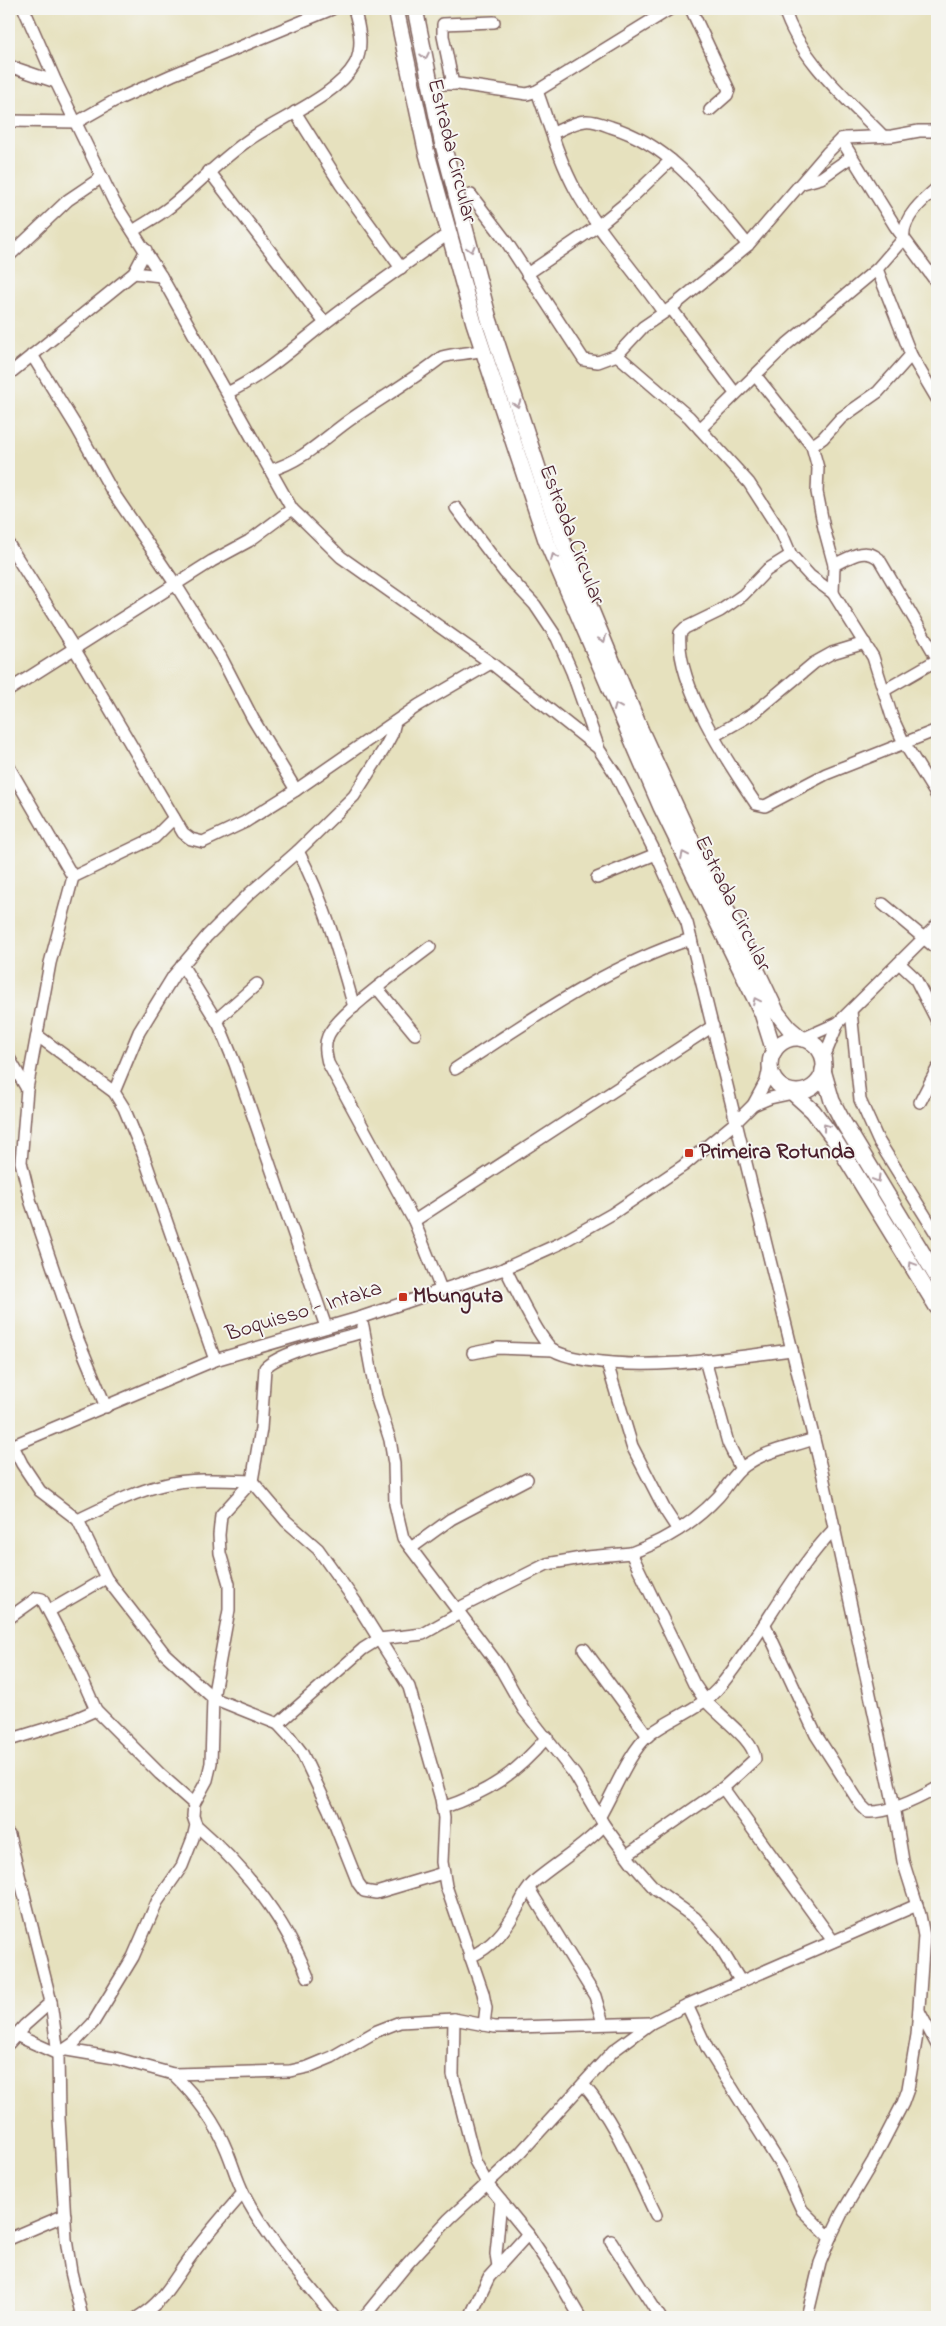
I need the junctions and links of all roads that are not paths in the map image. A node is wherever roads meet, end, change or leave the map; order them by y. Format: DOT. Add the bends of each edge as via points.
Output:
graph roads {
  1 [pos="24,9"];
  2 [pos="332,9"];
  3 [pos="354,9"];
  4 [pos="396,9"];
  5 [pos="670,9"];
  6 [pos="691,9"];
  7 [pos="784,9"];
  8 [pos="416,10"];
  9 [pos="494,22"];
  10 [pos="9,66"];
  11 [pos="56,82"];
  12 [pos="430,84"];
  13 [pos="452,84"];
  14 [pos="537,91"];
  15 [pos="710,110"];
  16 [pos="294,112"];
  17 [pos="9,121"];
  18 [pos="77,122"];
  19 [pos="937,132"];
  20 [pos="552,134"];
  21 [pos="883,136"];
  22 [pos="841,140"];
  23 [pos="851,157"];
  24 [pos="671,160"];
  25 [pos="209,171"];
  26 [pos="102,177"];
  27 [pos="803,183"];
  28 [pos="937,188"];
  29 [pos="471,195"];
  30 [pos="599,225"];
  31 [pos="133,231"];
  32 [pos="449,234"];
  33 [pos="904,238"];
  34 [pos="748,245"];
  35 [pos="146,250"];
  36 [pos="9,256"];
  37 [pos="401,268"];
  38 [pos="877,269"];
  39 [pos="134,273"];
  40 [pos="527,274"];
  41 [pos="161,276"];
  42 [pos="937,283"];
  43 [pos="667,310"];
  44 [pos="325,323"];
  45 [pos="483,350"];
  46 [pos="911,354"];
  47 [pos="32,355"];
  48 [pos="617,355"];
  49 [pos="9,374"];
  50 [pos="755,375"];
  51 [pos="227,393"];
  52 [pos="735,393"];
  53 [pos="937,399"];
  54 [pos="700,429"];
  55 [pos="812,446"];
  56 [pos="271,470"];
  57 [pos="456,508"];
  58 [pos="292,509"];
  59 [pos="9,545"];
  60 [pos="791,555"];
  61 [pos="834,566"];
  62 [pos="176,585"];
  63 [pos="833,593"];
  64 [pos="866,643"];
  65 [pos="74,648"];
  66 [pos="937,659"];
  67 [pos="491,663"];
  68 [pos="9,690"];
  69 [pos="885,690"];
  70 [pos="395,722"];
  71 [pos="937,730"];
  72 [pos="714,736"];
  73 [pos="904,743"];
  74 [pos="598,748"];
  75 [pos="9,767"];
  76 [pos="296,790"];
  77 [pos="937,796"];
  78 [pos="174,818"];
  79 [pos="298,851"];
  80 [pos="656,854"];
  81 [pos="72,877"];
  82 [pos="597,878"];
  83 [pos="883,904"];
  84 [pos="937,925"];
  85 [pos="925,938"];
  86 [pos="691,939"];
  87 [pos="430,947"];
  88 [pos="937,949"];
  89 [pos="899,963"];
  90 [pos="182,965"];
  91 [pos="257,984"];
  92 [pos="378,988"];
  93 [pos="354,1007"];
  94 [pos="851,1011"];
  95 [pos="216,1020"];
  96 [pos="937,1021"];
  97 [pos="838,1023"];
  98 [pos="713,1026"];
  99 [pos="416,1034"];
  100 [pos="38,1036"];
  101 [pos="802,1039"];
  102 [pos="772,1054"];
  103 [pos="9,1058"];
  104 [pos="823,1065"];
  105 [pos="455,1069"];
  106 [pos="937,1069"];
  107 [pos="28,1089"];
  108 [pos="114,1092"];
  109 [pos="793,1093"];
  110 [pos="920,1102"];
  111 [pos="753,1105"];
  112 [pos="736,1122"];
  113 [pos="414,1221"];
  114 [pos="937,1235"];
  115 [pos="505,1268"];
  116 [pos="937,1278"];
  117 [pos="441,1289"];
  118 [pos="937,1307"];
  119 [pos="362,1317"];
  120 [pos="326,1327"];
  121 [pos="364,1332"];
  122 [pos="554,1350"];
  123 [pos="792,1350"];
  124 [pos="473,1353"];
  125 [pos="215,1360"];
  126 [pos="705,1360"];
  127 [pos="607,1363"];
  128 [pos="106,1407"];
  129 [pos="814,1439"];
  130 [pos="11,1446"];
  131 [pos="741,1469"];
  132 [pos="527,1479"];
  133 [pos="252,1481"];
  134 [pos="78,1520"];
  135 [pos="835,1528"];
  136 [pos="678,1530"];
  137 [pos="411,1548"];
  138 [pos="631,1553"];
  139 [pos="106,1578"];
  140 [pos="49,1611"];
  141 [pos="458,1611"];
  142 [pos="9,1618"];
  143 [pos="765,1625"];
  144 [pos="379,1639"];
  145 [pos="584,1649"];
  146 [pos="214,1698"];
  147 [pos="706,1701"];
  148 [pos="96,1710"];
  149 [pos="278,1724"];
  150 [pos="648,1736"];
  151 [pos="547,1738"];
  152 [pos="9,1740"];
  153 [pos="722,1788"];
  154 [pos="937,1788"];
  155 [pos="194,1804"];
  156 [pos="894,1806"];
  157 [pos="442,1808"];
  158 [pos="602,1820"];
  159 [pos="196,1825"];
  160 [pos="9,1835"];
  161 [pos="627,1855"];
  162 [pos="443,1873"];
  163 [pos="529,1889"];
  164 [pos="917,1905"];
  165 [pos="833,1940"];
  166 [pos="470,1958"];
  167 [pos="308,1977"];
  168 [pos="741,1982"];
  169 [pos="51,2002"];
  170 [pos="687,2005"];
  171 [pos="919,2011"];
  172 [pos="454,2019"];
  173 [pos="603,2023"];
  174 [pos="651,2023"];
  175 [pos="484,2025"];
  176 [pos="11,2037"];
  177 [pos="937,2045"];
  178 [pos="63,2052"];
  179 [pos="173,2074"];
  180 [pos="202,2075"];
  181 [pos="583,2084"];
  182 [pos="194,2094"];
  183 [pos="488,2185"];
  184 [pos="243,2194"];
  185 [pos="500,2201"];
  186 [pos="65,2215"];
  187 [pos="656,2215"];
  188 [pos="528,2234"];
  189 [pos="830,2238"];
  190 [pos="9,2239"];
  191 [pos="611,2240"];
  192 [pos="498,2266"];
  193 [pos="82,2317"];
  194 [pos="138,2317"];
  195 [pos="334,2317"];
  196 [pos="364,2317"];
  197 [pos="470,2317"];
  198 [pos="580,2317"];
  199 [pos="660,2317"];
  200 [pos="807,2317"];
  1 -- 11 [label="street"];
  2 -- 18 [label="street" via="114,100"];
  3 -- 16 [label="street" via="360,30 356,62 345,78"];
  4 -- 32 [label="main road, Estrada Circular" via="426,150"];
  5 -- 14 [label="street"];
  6 -- 15 [label="street" via="729,90"];
  7 -- 21 [label="street" via="807,54"];
  8 -- 12 [label="main road, Estrada Circular, one-way"];
  9 -- 13 [label="street" via="443,24"];
  10 -- 11 [label="street"];
  11 -- 18 [label="street"];
  12 -- 13 [label="street"];
  12 -- 101 [label="main road, Estrada Circular, one-way" via="489,319 560,535 641,732 704,868 777,1013"];
  13 -- 14 [label="street" via="526,94"];
  14 -- 20 [label="street"];
  16 -- 25 [label="street" via="250,139"];
  16 -- 37 [label="street"];
  17 -- 18 [label="street"];
  18 -- 26 [label="street"];
  19 -- 21 [label="street"];
  20 -- 24 [label="street" via="578,123 593,121 639,137 656,146"];
  20 -- 30 [label="street" via="566,171"];
  21 -- 22 [label="street"];
  22 -- 23 [label="street"];
  22 -- 27 [label="street"];
  23 -- 27 [label="street" via="822,178"];
  23 -- 33 [label="street"];
  24 -- 30 [label="street"];
  24 -- 34 [label="street" via="709,198"];
  25 -- 31 [label="street" via="170,207"];
  25 -- 44 [label="street"];
  26 -- 31 [label="street"];
  26 -- 36 [label="street" via="68,200"];
  27 -- 34 [label="street"];
  28 -- 33 [label="street" via="914,212 902,231"];
  29 -- 40 [label="street"];
  30 -- 40 [label="street"];
  30 -- 43 [label="street"];
  31 -- 35 [label="street"];
  32 -- 37 [label="street"];
  32 -- 45 [label="main road, Estrada Circular"];
  33 -- 38 [label="street"];
  33 -- 42 [label="street"];
  34 -- 43 [label="street"];
  35 -- 39 [label="street"];
  35 -- 41 [label="street"];
  37 -- 44 [label="street"];
  38 -- 46 [label="street"];
  38 -- 50 [label="street"];
  39 -- 41 [label="street"];
  39 -- 47 [label="street"];
  40 -- 48 [label="street" via="584,360 598,362"];
  41 -- 51 [label="street"];
  43 -- 48 [label="street" via="643,327"];
  43 -- 52 [label="street"];
  44 -- 51 [label="street" via="245,384"];
  45 -- 56 [label="street" via="442,357 354,417 303,457"];
  102 -- 45 [label="main road, Estrada Circular, one-way" via="762,1013 649,781 546,540"];
  46 -- 53 [label="street"];
  46 -- 55 [label="street" via="878,392 848,413"];
  47 -- 49 [label="street"];
  47 -- 62 [label="street" via="112,490"];
  48 -- 54 [label="street"];
  50 -- 52 [label="street"];
  50 -- 55 [label="street"];
  51 -- 56 [label="street"];
  52 -- 54 [label="street"];
  54 -- 60 [label="street" via="749,483 782,534"];
  55 -- 61 [label="street" via="818,468 824,528"];
  56 -- 58 [label="street"];
  57 -- 74 [label="street" via="535,605 557,638"];
  58 -- 62 [label="street" via="248,541"];
  58 -- 67 [label="street" via="341,557"];
  59 -- 65 [label="street"];
  60 -- 63 [label="street" via="810,576"];
  60 -- 72 [label="street" via="767,570 728,606 680,633 680,652 687,679"];
  61 -- 63 [label="street"];
  61 -- 66 [label="street" via="860,553 873,554 879,559"];
  62 -- 65 [label="street"];
  62 -- 76 [label="street"];
  63 -- 64 [label="street"];
  64 -- 69 [label="street"];
  64 -- 72 [label="street" via="832,653 814,663 754,712"];
  65 -- 68 [label="street"];
  65 -- 78 [label="street"];
  66 -- 69 [label="street"];
  67 -- 70 [label="street"];
  67 -- 74 [label="street"];
  69 -- 73 [label="street" via="892,717"];
  70 -- 76 [label="street"];
  70 -- 79 [label="street" via="384,749 354,796"];
  71 -- 73 [label="street"];
  72 -- 73 [label="street" via="759,806 765,806 826,774"];
  73 -- 77 [label="street"];
  74 -- 80 [label="street" via="616,775"];
  75 -- 81 [label="street"];
  76 -- 78 [label="street" via="245,822 203,842 183,833"];
  78 -- 81 [label="street" via="154,838"];
  79 -- 90 [label="street" via="250,893"];
  79 -- 93 [label="street" via="327,918"];
  80 -- 82 [label="street"];
  80 -- 86 [label="street"];
  81 -- 100 [label="street" via="50,963"];
  83 -- 85 [label="street"];
  84 -- 85 [label="street"];
  85 -- 88 [label="street"];
  85 -- 89 [label="street"];
  86 -- 98 [label="street"];
  86 -- 105 [label="street" via="663,948 589,982"];
  87 -- 92 [label="street"];
  89 -- 94 [label="street"];
  89 -- 96 [label="street" via="915,978"];
  90 -- 95 [label="street"];
  90 -- 108 [label="street" via="139,1032"];
  91 -- 95 [label="street"];
  92 -- 93 [label="street"];
  92 -- 99 [label="street"];
  93 -- 113 [label="street" via="332,1028 327,1038 328,1063"];
  94 -- 97 [label="street"];
  94 -- 114 [label="street" via="860,1100 878,1140"];
  95 -- 120 [label="street" via="255,1118"];
  97 -- 101 [label="street"];
  97 -- 104 [label="street"];
  98 -- 112 [label="street"];
  98 -- 113 [label="street"];
  100 -- 107 [label="street"];
  100 -- 108 [label="street"];
  101 -- 102 [label="main road" via="789,1039"];
  101 -- 104 [label="main road" via="816,1046"];
  102 -- 109 [label="main road" via="772,1076"];
  102 -- 111 [label="street" via="766,1081"];
  103 -- 107 [label="street"];
  104 -- 109 [label="main road" via="815,1085"];
  104 -- 116 [label="main road, one-way" via="832,1101 843,1122"];
  106 -- 110 [label="street"];
  107 -- 128 [label="street" via="22,1139 23,1175 74,1330"];
  108 -- 125 [label="street" via="143,1154"];
  109 -- 111 [label="street"];
  118 -- 109 [label="main road, one-way" via="834,1139 813,1111"];
  111 -- 112 [label="street, Boquisso - Intaka"];
  112 -- 115 [label="street, Boquisso - Intaka" via="683,1166 612,1214 559,1244"];
  112 -- 123 [label="street"];
  113 -- 117 [label="street"];
  115 -- 117 [label="street, Boquisso - Intaka"];
  115 -- 122 [label="street" via="543,1338"];
  117 -- 119 [label="street, Boquisso - Intaka"];
  119 -- 120 [label="street, Boquisso - Intaka"];
  119 -- 121 [label="street"];
  120 -- 125 [label="street, Boquisso - Intaka"];
  121 -- 133 [label="street" via="297,1352 265,1368 261,1430"];
  121 -- 137 [label="street" via="376,1396 390,1440 399,1525"];
  122 -- 124 [label="street" via="498,1348"];
  122 -- 127 [label="street" via="572,1358"];
  123 -- 126 [label="street"];
  123 -- 129 [label="street"];
  125 -- 128 [label="street, Boquisso - Intaka"];
  126 -- 127 [label="street" via="650,1366"];
  126 -- 131 [label="street" via="728,1443"];
  127 -- 136 [label="street" via="632,1446"];
  128 -- 130 [label="street, Boquisso - Intaka"];
  129 -- 131 [label="street" via="762,1456"];
  129 -- 135 [label="street"];
  130 -- 134 [label="street" via="40,1491"];
  131 -- 136 [label="street" via="718,1498 696,1519"];
  132 -- 137 [label="street" via="451,1519"];
  133 -- 134 [label="street" via="164,1484"];
  133 -- 144 [label="street" via="286,1521 318,1549"];
  133 -- 146 [label="street" via="221,1515 220,1553 228,1584 229,1610"];
  134 -- 139 [label="street"];
  135 -- 143 [label="street" via="809,1557"];
  135 -- 156 [label="street"];
  136 -- 138 [label="street"];
  137 -- 141 [label="street"];
  138 -- 141 [label="street" via="547,1564"];
  138 -- 147 [label="street" via="686,1669"];
  139 -- 140 [label="street"];
  139 -- 146 [label="street" via="165,1654"];
  140 -- 142 [label="street" via="40,1597"];
  140 -- 148 [label="street"];
  141 -- 144 [label="street" via="423,1634"];
  141 -- 151 [label="street" via="498,1664 524,1710"];
  143 -- 147 [label="street"];
  143 -- 156 [label="street" via="816,1735 861,1805 868,1812"];
  144 -- 149 [label="street" via="363,1649"];
  144 -- 157 [label="street" via="409,1687"];
  145 -- 150 [label="street"];
  146 -- 149 [label="street"];
  146 -- 155 [label="street" via="211,1763 207,1780"];
  147 -- 150 [label="street"];
  147 -- 153 [label="street" via="755,1753 752,1764"];
  148 -- 152 [label="street"];
  148 -- 155 [label="street"];
  149 -- 162 [label="street" via="302,1753 364,1891 376,1893"];
  150 -- 158 [label="street" via="627,1763"];
  151 -- 157 [label="street" via="510,1775 473,1797"];
  151 -- 158 [label="street" via="575,1775"];
  153 -- 161 [label="street"];
  153 -- 165 [label="street"];
  154 -- 156 [label="street" via="915,1801"];
  155 -- 159 [label="street"];
  156 -- 164 [label="street" via="903,1861"];
  157 -- 162 [label="street"];
  158 -- 161 [label="street"];
  158 -- 163 [label="street" via="576,1852 535,1881"];
  159 -- 167 [label="street" via="264,1898 285,1927"];
  159 -- 178 [label="street" via="182,1866 157,1902 133,1957 93,2023"];
  160 -- 169 [label="street"];
  161 -- 168 [label="street" via="650,1884 695,1918 716,1941"];
  162 -- 166 [label="street"];
  163 -- 166 [label="street" via="500,1937"];
  163 -- 173 [label="street" via="595,1996"];
  164 -- 165 [label="street"];
  164 -- 171 [label="street" via="924,1936"];
  165 -- 168 [label="street"];
  166 -- 175 [label="street" via="483,1993 486,2008"];
  168 -- 170 [label="street"];
  169 -- 176 [label="street"];
  169 -- 178 [label="street"];
  170 -- 174 [label="street"];
  170 -- 189 [label="street" via="708,2048 783,2169 802,2210"];
  171 -- 177 [label="street"];
  171 -- 189 [label="street" via="904,2102"];
  172 -- 175 [label="street"];
  172 -- 180 [label="street" via="400,2022 308,2067 290,2071"];
  172 -- 183 [label="street" via="452,2060 456,2091 475,2162"];
  173 -- 174 [label="street"];
  173 -- 175 [label="street" via="516,2027"];
  174 -- 181 [label="street" via="612,2051"];
  176 -- 178 [label="street"];
  178 -- 179 [label="street" via="115,2058"];
  178 -- 186 [label="street" via="59,2118"];
  179 -- 180 [label="street"];
  179 -- 182 [label="street"];
  180 -- 182 [label="street"];
  181 -- 183 [label="street"];
  181 -- 187 [label="street" via="608,2118"];
  182 -- 184 [label="street" via="218,2130"];
  183 -- 185 [label="street"];
  183 -- 196 [label="street" via="449,2218"];
  184 -- 194 [label="street" via="212,2228 164,2296"];
  184 -- 195 [label="street" via="279,2247"];
  185 -- 188 [label="street"];
  185 -- 192 [label="street"];
  186 -- 190 [label="street"];
  186 -- 193 [label="street" via="71,2272"];
  188 -- 192 [label="street"];
  188 -- 198 [label="street"];
  189 -- 200 [label="street" via="820,2263"];
  191 -- 199 [label="street"];
  192 -- 197 [label="street"];
}
